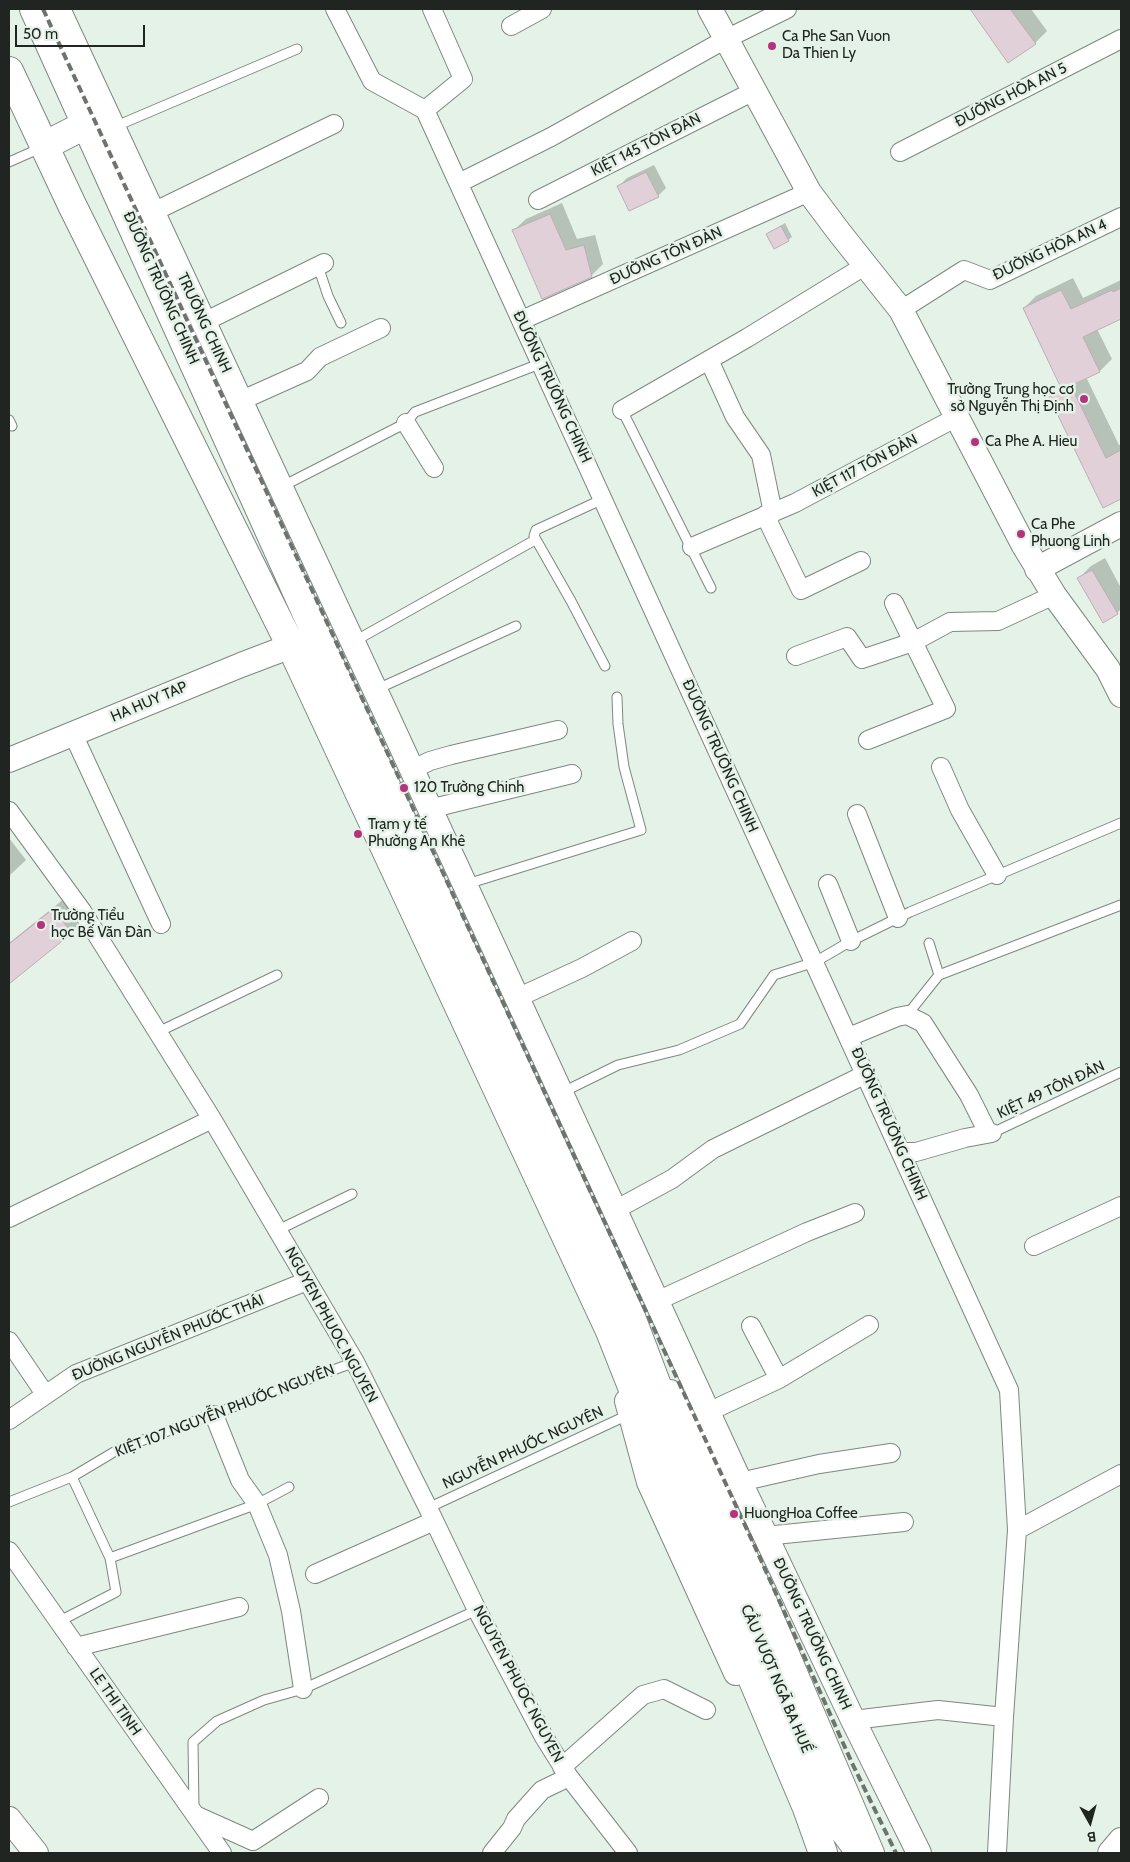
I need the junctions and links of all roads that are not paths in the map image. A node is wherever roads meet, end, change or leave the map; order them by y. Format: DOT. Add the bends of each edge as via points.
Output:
graph roads {
  1 [pos="34,9"];
  2 [pos="58,9"];
  3 [pos="335,9"];
  4 [pos="432,9"];
  5 [pos="542,9"];
  6 [pos="710,9"];
  7 [pos="787,9"];
  8 [pos="511,26"];
  9 [pos="726,39"];
  10 [pos="1121,39"];
  11 [pos="298,49"];
  12 [pos="9,71"];
  13 [pos="754,91"];
  14 [pos="425,110"];
  15 [pos="334,124"];
  16 [pos="100,126"];
  17 [pos="44,146"];
  18 [pos="900,152"];
  19 [pos="9,162"];
  20 [pos="459,183"];
  21 [pos="809,192"];
  22 [pos="538,200"];
  23 [pos="153,212"];
  24 [pos="1121,217"];
  25 [pos="321,264"];
  26 [pos="866,265"];
  27 [pos="901,310"];
  28 [pos="522,320"];
  29 [pos="204,322"];
  30 [pos="341,323"];
  31 [pos="381,328"];
  32 [pos="709,360"];
  33 [pos="542,363"];
  34 [pos="240,401"];
  35 [pos="622,410"];
  36 [pos="957,416"];
  37 [pos="406,423"];
  38 [pos="434,468"];
  39 [pos="280,487"];
  40 [pos="603,499"];
  41 [pos="769,514"];
  42 [pos="1121,524"];
  43 [pos="535,540"];
  44 [pos="692,547"];
  45 [pos="861,561"];
  46 [pos="1037,569"];
  47 [pos="711,588"];
  48 [pos="1054,595"];
  49 [pos="894,603"];
  50 [pos="516,626"];
  51 [pos="351,640"];
  52 [pos="913,642"];
  53 [pos="291,646"];
  54 [pos="796,656"];
  55 [pos="605,666"];
  56 [pos="375,690"];
  57 [pos="1121,695"];
  58 [pos="617,697"];
  59 [pos="558,730"];
  60 [pos="73,734"];
  61 [pos="868,740"];
  62 [pos="9,760"];
  63 [pos="941,767"];
  64 [pos="411,770"];
  65 [pos="572,774"];
  66 [pos="429,809"];
  67 [pos="9,811"];
  68 [pos="857,814"];
  69 [pos="1121,823"];
  70 [pos="997,875"];
  71 [pos="464,884"];
  72 [pos="828,884"];
  73 [pos="1121,905"];
  74 [pos="898,918"];
  75 [pos="161,924"];
  76 [pos="632,941"];
  77 [pos="851,941"];
  78 [pos="929,943"];
  79 [pos="815,962"];
  80 [pos="277,975"];
  81 [pos="939,975"];
  82 [pos="517,998"];
  83 [pos="907,1015"];
  84 [pos="158,1032"];
  85 [pos="849,1037"];
  86 [pos="1121,1072"];
  87 [pos="866,1074"];
  88 [pos="561,1093"];
  89 [pos="212,1119"];
  90 [pos="990,1133"];
  91 [pos="902,1152"];
  92 [pos="352,1194"];
  93 [pos="1121,1206"];
  94 [pos="615,1210"];
  95 [pos="855,1213"];
  96 [pos="9,1218"];
  97 [pos="278,1230"];
  98 [pos="1034,1246"];
  99 [pos="307,1281"];
  100 [pos="657,1301"];
  101 [pos="621,1324"];
  102 [pos="869,1325"];
  103 [pos="751,1326"];
  104 [pos="9,1341"];
  105 [pos="355,1362"];
  106 [pos="779,1379"];
  107 [pos="45,1394"];
  108 [pos="708,1412"];
  109 [pos="214,1414"];
  110 [pos="630,1414"];
  111 [pos="9,1420"];
  112 [pos="891,1453"];
  113 [pos="1121,1474"];
  114 [pos="72,1477"];
  115 [pos="740,1482"];
  116 [pos="289,1487"];
  117 [pos="9,1502"];
  118 [pos="690,1503"];
  119 [pos="257,1504"];
  120 [pos="431,1514"];
  121 [pos="904,1522"];
  122 [pos="1017,1530"];
  123 [pos="765,1536"];
  124 [pos="9,1551"];
  125 [pos="110,1558"];
  126 [pos="315,1574"];
  127 [pos="239,1607"];
  128 [pos="477,1610"];
  129 [pos="58,1622"];
  130 [pos="76,1647"];
  131 [pos="303,1689"];
  132 [pos="706,1710"];
  133 [pos="1004,1717"];
  134 [pos="853,1720"];
  135 [pos="565,1772"];
  136 [pos="319,1798"];
  137 [pos="194,1814"];
  138 [pos="9,1819"];
  139 [pos="1121,1840"];
  140 [pos="867,1851"];
  141 [pos="36,1853"];
  142 [pos="222,1853"];
  143 [pos="492,1853"];
  144 [pos="628,1853"];
  145 [pos="817,1853"];
  146 [pos="823,1853"];
  147 [pos="919,1853"];
  148 [pos="997,1853"];
  149 [pos="1110,1853"];
  1 -- 16 [label="highway, ĐƯỜNG TRƯỜNG CHINH"];
  2 -- 16 [label="street, TRƯỜNG CHINH"];
  3 -- 14 [label="street" via="372,81"];
  4 -- 14 [label="street" via="463,79"];
  5 -- 8 [label="street"];
  6 -- 9 [label="street"];
  7 -- 9 [label="street"];
  9 -- 13 [label="street"];
  9 -- 20 [label="street" via="551,137"];
  10 -- 18 [label="street, ĐƯỜNG HÒA AN 5"];
  11 -- 16 [label="lane"];
  12 -- 17 [label="highway, ĐƯỜNG TRƯỜNG CHINH"];
  13 -- 21 [label="street"];
  13 -- 22 [label="street, KIỆT 145 TÔN ĐẢN"];
  14 -- 20 [label="street, ĐƯỜNG TRƯỜNG CHINH"];
  15 -- 23 [label="street"];
  16 -- 17 [label="highway"];
  16 -- 23 [label="street, TRƯỜNG CHINH"];
  16 -- 101 [label="highway, ĐƯỜNG TRƯỜNG CHINH" via="315,632"];
  17 -- 19 [label="lane"];
  17 -- 53 [label="highway, ĐƯỜNG TRƯỜNG CHINH"];
  20 -- 28 [label="street, ĐƯỜNG TRƯỜNG CHINH"];
  21 -- 26 [label="street"];
  21 -- 28 [label="street, ĐƯỜNG TÔN ĐẢN"];
  23 -- 29 [label="street, TRƯỜNG CHINH"];
  24 -- 27 [label="street, ĐƯỜNG HÒA AN 4" via="990,280 964,270"];
  25 -- 29 [label="street"];
  25 -- 30 [label="lane" via="328,296"];
  26 -- 27 [label="street"];
  26 -- 32 [label="street"];
  27 -- 36 [label="street"];
  28 -- 33 [label="street, ĐƯỜNG TRƯỜNG CHINH"];
  29 -- 34 [label="street, TRƯỜNG CHINH"];
  31 -- 34 [label="street" via="320,357 307,370"];
  32 -- 35 [label="street"];
  32 -- 41 [label="street" via="735,417 761,454"];
  33 -- 37 [label="lane" via="415,412"];
  33 -- 40 [label="street, ĐƯỜNG TRƯỜNG CHINH"];
  34 -- 39 [label="street, TRƯỜNG CHINH"];
  35 -- 44 [label="lane"];
  36 -- 41 [label="street, KIỆT 117 TÔN ĐẢN"];
  36 -- 46 [label="street"];
  37 -- 38 [label="street"];
  37 -- 39 [label="lane"];
  39 -- 51 [label="street, TRƯỜNG CHINH"];
  40 -- 43 [label="lane" via="536,530"];
  40 -- 79 [label="street, ĐƯỜNG TRƯỜNG CHINH"];
  41 -- 44 [label="street, KIỆT 117 TÔN ĐẢN"];
  41 -- 45 [label="street" via="801,590"];
  42 -- 46 [label="street"];
  43 -- 51 [label="lane"];
  43 -- 55 [label="lane"];
  44 -- 47 [label="lane"];
  46 -- 48 [label="street"];
  48 -- 52 [label="street" via="998,621 950,622"];
  48 -- 57 [label="street" via="1108,669"];
  49 -- 52 [label="street"];
  50 -- 56 [label="lane"];
  51 -- 56 [label="street, ĐƯỜNG TRƯỜNG CHINH"];
  52 -- 54 [label="street" via="862,659 847,637"];
  52 -- 61 [label="street" via="946,709"];
  53 -- 60 [label="street, HA HUY TAP"];
  53 -- 101 [label="highway, ĐƯỜNG TRƯỜNG CHINH"];
  56 -- 64 [label="street, ĐƯỜNG TRƯỜNG CHINH"];
  58 -- 71 [label="lane" via="624,767 641,830"];
  59 -- 64 [label="street" via="430,760"];
  60 -- 62 [label="street, HA HUY TAP"];
  60 -- 75 [label="street"];
  63 -- 70 [label="street" via="960,810"];
  64 -- 66 [label="street, ĐƯỜNG TRƯỜNG CHINH"];
  65 -- 66 [label="street"];
  66 -- 71 [label="street, ĐƯỜNG TRƯỜNG CHINH"];
  67 -- 84 [label="street, NGUYEN PHUOC NGUYEN" via="82,911"];
  68 -- 74 [label="street"];
  69 -- 70 [label="lane"];
  70 -- 74 [label="lane"];
  71 -- 82 [label="street, ĐƯỜNG TRƯỜNG CHINH"];
  72 -- 77 [label="street"];
  73 -- 81 [label="lane"];
  74 -- 77 [label="lane"];
  76 -- 82 [label="street"];
  77 -- 79 [label="lane"];
  78 -- 81 [label="lane"];
  79 -- 85 [label="street, ĐƯỜNG TRƯỜNG CHINH"];
  79 -- 88 [label="lane" via="774,975 740,1024 679,1050 618,1065"];
  80 -- 84 [label="lane"];
  81 -- 83 [label="lane"];
  82 -- 88 [label="street, ĐƯỜNG TRƯỜNG CHINH"];
  83 -- 85 [label="street"];
  83 -- 90 [label="street" via="923,1023"];
  84 -- 89 [label="street, NGUYEN PHUOC NGUYEN"];
  85 -- 87 [label="street, ĐƯỜNG TRƯỜNG CHINH"];
  86 -- 90 [label="lane, KIỆT 49 TÔN ĐẢN"];
  87 -- 91 [label="street, ĐƯỜNG TRƯỜNG CHINH"];
  87 -- 94 [label="street" via="713,1149 672,1178"];
  88 -- 94 [label="street, ĐƯỜNG TRƯỜNG CHINH"];
  89 -- 96 [label="street"];
  89 -- 97 [label="street, NGUYEN PHUOC NGUYEN"];
  90 -- 91 [label="street" via="916,1152"];
  91 -- 122 [label="street, ĐƯỜNG TRƯỜNG CHINH" via="1009,1390"];
  92 -- 97 [label="lane"];
  93 -- 98 [label="street"];
  94 -- 100 [label="street, ĐƯỜNG TRƯỜNG CHINH"];
  95 -- 100 [label="street"];
  97 -- 99 [label="street, NGUYEN PHUOC NGUYEN"];
  99 -- 105 [label="street, NGUYEN PHUOC NGUYEN"];
  99 -- 107 [label="street, ĐƯỜNG NGUYỄN PHƯỚC THÁI" via="76,1374"];
  100 -- 108 [label="street, ĐƯỜNG TRƯỜNG CHINH"];
  101 -- 110 [label="street"];
  101 -- 118 [label="highway, ĐƯỜNG TRƯỜNG CHINH"];
  101 -- 140 [label="street" via="701,1452"];
  102 -- 106 [label="street"];
  103 -- 106 [label="street"];
  104 -- 107 [label="street"];
  105 -- 109 [label="lane, KIỆT 107 NGUYỄN PHƯỚC NGUYÊN"];
  105 -- 120 [label="street, NGUYEN PHUOC NGUYEN"];
  106 -- 108 [label="street"];
  107 -- 111 [label="street, ĐƯỜNG NGUYỄN PHƯỚC THÁI"];
  108 -- 115 [label="street, ĐƯỜNG TRƯỜNG CHINH"];
  109 -- 114 [label="lane, KIỆT 107 NGUYỄN PHƯỚC NGUYÊN" via="119,1449"];
  109 -- 119 [label="street" via="240,1480"];
  110 -- 120 [label="lane, NGUYỄN PHƯỚC NGUYÊN"];
  110 -- 145 [label="street" via="649,1482"];
  112 -- 115 [label="street" via="819,1464"];
  113 -- 122 [label="street"];
  114 -- 117 [label="lane, KIỆT 107 NGUYỄN PHƯỚC NGUYÊN"];
  114 -- 125 [label="lane"];
  115 -- 123 [label="street, ĐƯỜNG TRƯỜNG CHINH"];
  116 -- 119 [label="lane"];
  118 -- 140 [label="highway, CẦU VƯỢT NGÃ BA HUẾ" via="826,1797 842,1828"];
  118 -- 146 [label="highway, CẦU VƯỢT NGÃ BA HUẾ"];
  119 -- 125 [label="lane"];
  119 -- 131 [label="street" via="278,1555 291,1611"];
  120 -- 126 [label="street"];
  120 -- 128 [label="street, NGUYEN PHUOC NGUYEN"];
  121 -- 123 [label="street"];
  122 -- 133 [label="street, ĐƯỜNG TRƯỜNG CHINH"];
  123 -- 134 [label="street, ĐƯỜNG TRƯỜNG CHINH"];
  124 -- 129 [label="street, LE THI TINH"];
  125 -- 129 [label="lane" via="116,1592"];
  127 -- 130 [label="street"];
  128 -- 131 [label="lane"];
  128 -- 135 [label="street, NGUYEN PHUOC NGUYEN"];
  129 -- 130 [label="street, LE THI TINH"];
  130 -- 137 [label="street, LE THI TINH"];
  131 -- 137 [label="lane" via="264,1700 217,1721 193,1742"];
  132 -- 135 [label="street" via="664,1689 643,1695"];
  133 -- 134 [label="street" via="938,1710"];
  133 -- 148 [label="street, ĐƯỜNG TRƯỜNG CHINH"];
  134 -- 147 [label="street, ĐƯỜNG TRƯỜNG CHINH"];
  135 -- 143 [label="street" via="542,1790"];
  135 -- 144 [label="street, NGUYEN PHUOC NGUYEN"];
  136 -- 137 [label="street" via="253,1841"];
  137 -- 142 [label="street, LE THI TINH"];
  138 -- 141 [label="street"];
  139 -- 149 [label="street"];
}
